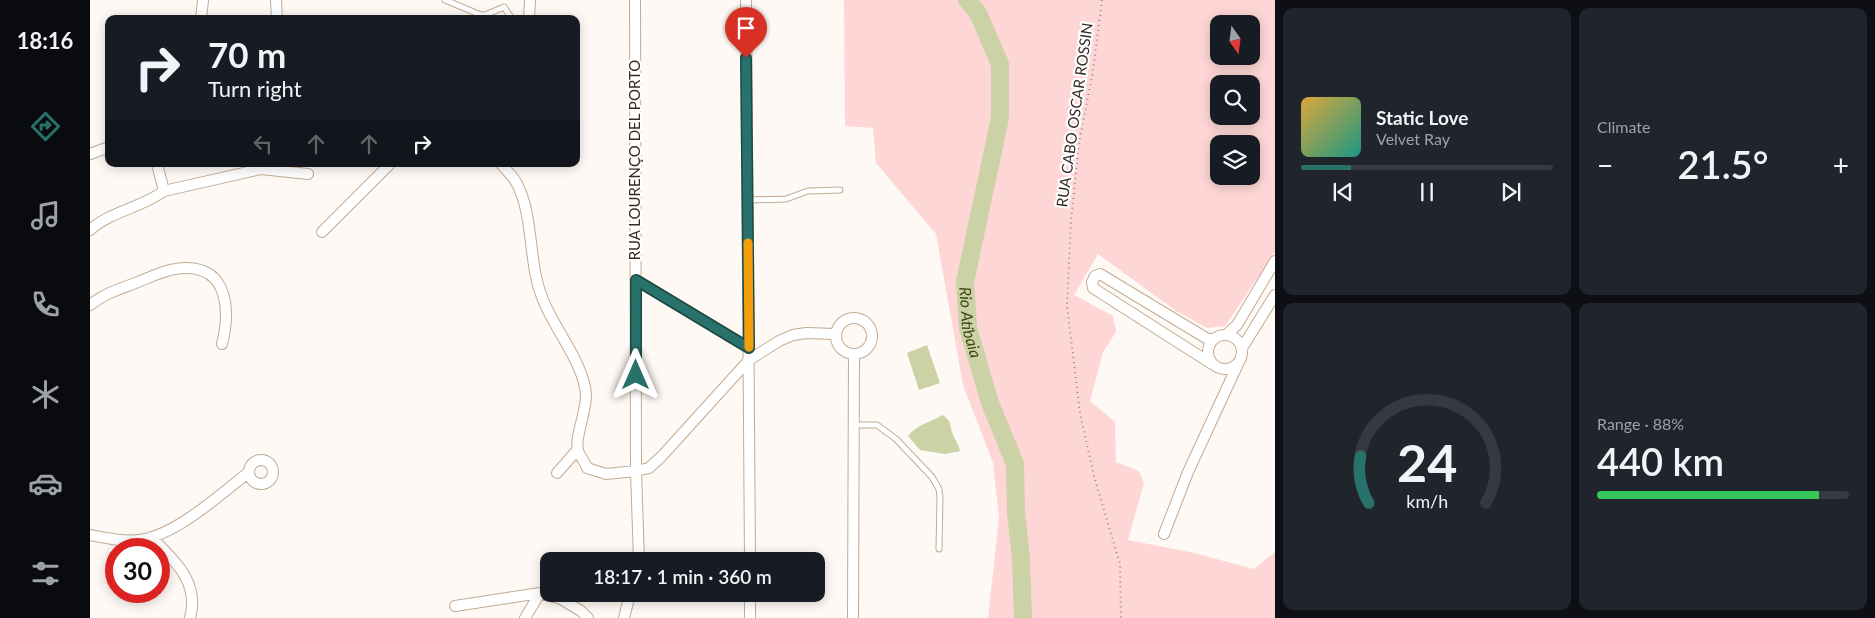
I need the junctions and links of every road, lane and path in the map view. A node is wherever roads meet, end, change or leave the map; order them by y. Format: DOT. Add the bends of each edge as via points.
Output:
graph roads {
  1 [pos="203,0"];
  2 [pos="276,0"];
  3 [pos="445,0"];
  4 [pos="530,0"];
  5 [pos="635,0"];
  6 [pos="746,0"];
  7 [pos="1102,0"];
  8 [pos="201,15"];
  9 [pos="277,15"];
  10 [pos="485,15"];
  11 [pos="485,15"];
  12 [pos="509,15"];
  13 [pos="529,15"];
  14 [pos="105,148"];
  15 [pos="90,154"];
  16 [pos="159,167"];
  17 [pos="387,167"];
  18 [pos="504,167"];
  19 [pos="308,174"];
  20 [pos="840,190"];
  21 [pos="164,191"];
  22 [pos="747,200"];
  23 [pos="90,230"];
  24 [pos="322,232"];
  25 [pos="1275,261"];
  26 [pos="636,280"];
  27 [pos="1275,295"];
  28 [pos="90,306"];
  29 [pos="835,334"];
  30 [pos="1226,335"];
  31 [pos="1213,340"];
  32 [pos="222,344"];
  33 [pos="749,348"];
  34 [pos="1242,348"];
  35 [pos="854,354"];
  36 [pos="749,360"];
  37 [pos="1212,364"];
  38 [pos="1238,364"];
  39 [pos="1216,410"];
  40 [pos="854,425"];
  41 [pos="578,449"];
  42 [pos="636,470"];
  43 [pos="249,472"];
  44 [pos="558,473"];
  45 [pos="90,534"];
  46 [pos="1164,534"];
  47 [pos="151,537"];
  48 [pos="939,550"];
  49 [pos="639,552"];
  50 [pos="750,552"];
  51 [pos="540,593"];
  52 [pos="567,602"];
  53 [pos="628,602"];
  54 [pos="750,602"];
  55 [pos="455,606"];
  56 [pos="190,618"];
  57 [pos="525,618"];
  58 [pos="588,618"];
  59 [pos="624,618"];
  60 [pos="750,618"];
  61 [pos="854,618"];
  62 [pos="1120,618"];
  1 -- 8 [label="street"];
  2 -- 9 [label="street"];
  3 -- 11 [label="lane"];
  4 -- 13 [label="street"];
  5 -- 26 [label="street, RUA LOURENÇO DEL PORTO"];
  6 -- 22 [label="street"];
  7 -- 62 [label="path, RUA CABO OSCAR ROSSIN" via="1094,70 1079,143 1067,305 1080,413 1094,476 1120,564"];
  10 -- 12 [label="lane" via="504,7"];
  14 -- 15 [label="street"];
  16 -- 21 [label="street"];
  17 -- 24 [label="street"];
  18 -- 41 [label="street" via="516,182 525,210 534,272 542,298 578,366 586,393"];
  19 -- 21 [label="street" via="261,169"];
  20 -- 22 [label="lane" via="808,191 786,199"];
  21 -- 23 [label="street" via="153,200 100,220"];
  22 -- 33 [label="street"];
  25 -- 30 [label="street" via="1237,325"];
  26 -- 33 [label="street"];
  26 -- 42 [label="street, RUA LOURENÇO DEL PORTO"];
  27 -- 34 [label="street"];
  28 -- 32 [label="street" via="101,296 163,272 199,269 214,277 223,290 226,330"];
  29 -- 35 [label="street" via="839,346"];
  29 -- 35 [label="street" via="849,318 866,322 872,333 869,345"];
  29 -- 36 [label="street" via="793,335"];
  30 -- 31 [label="street"];
  30 -- 34 [label="street" via="1233,337"];
  31 -- 37 [label="street" via="1208,352"];
  31 -- 37 [label="street" via="1100,274 1095,276 1093,288"];
  33 -- 36 [label="street"];
  34 -- 38 [label="street"];
  35 -- 40 [label="street"];
  36 -- 42 [label="street" via="662,456 649,468"];
  36 -- 50 [label="street"];
  37 -- 38 [label="street" via="1221,369 1230,369"];
  37 -- 39 [label="street" via="1221,383"];
  38 -- 39 [label="street"];
  39 -- 46 [label="street"];
  40 -- 48 [label="lane" via="877,425 896,439 932,477 940,497"];
  40 -- 61 [label="street"];
  41 -- 42 [label="street" via="587,468 606,474"];
  41 -- 44 [label="street"];
  42 -- 49 [label="street, RUA LOURENÇO DEL PORTO"];
  43 -- 47 [label="street" via="187,519"];
  45 -- 47 [label="street" via="115,540"];
  47 -- 56 [label="street" via="178,565 188,581 193,598"];
  51 -- 55 [label="street"];
  51 -- 57 [label="street"];
  52 -- 58 [label="street"];
  53 -- 59 [label="street"];
  54 -- 60 [label="street"];
}
